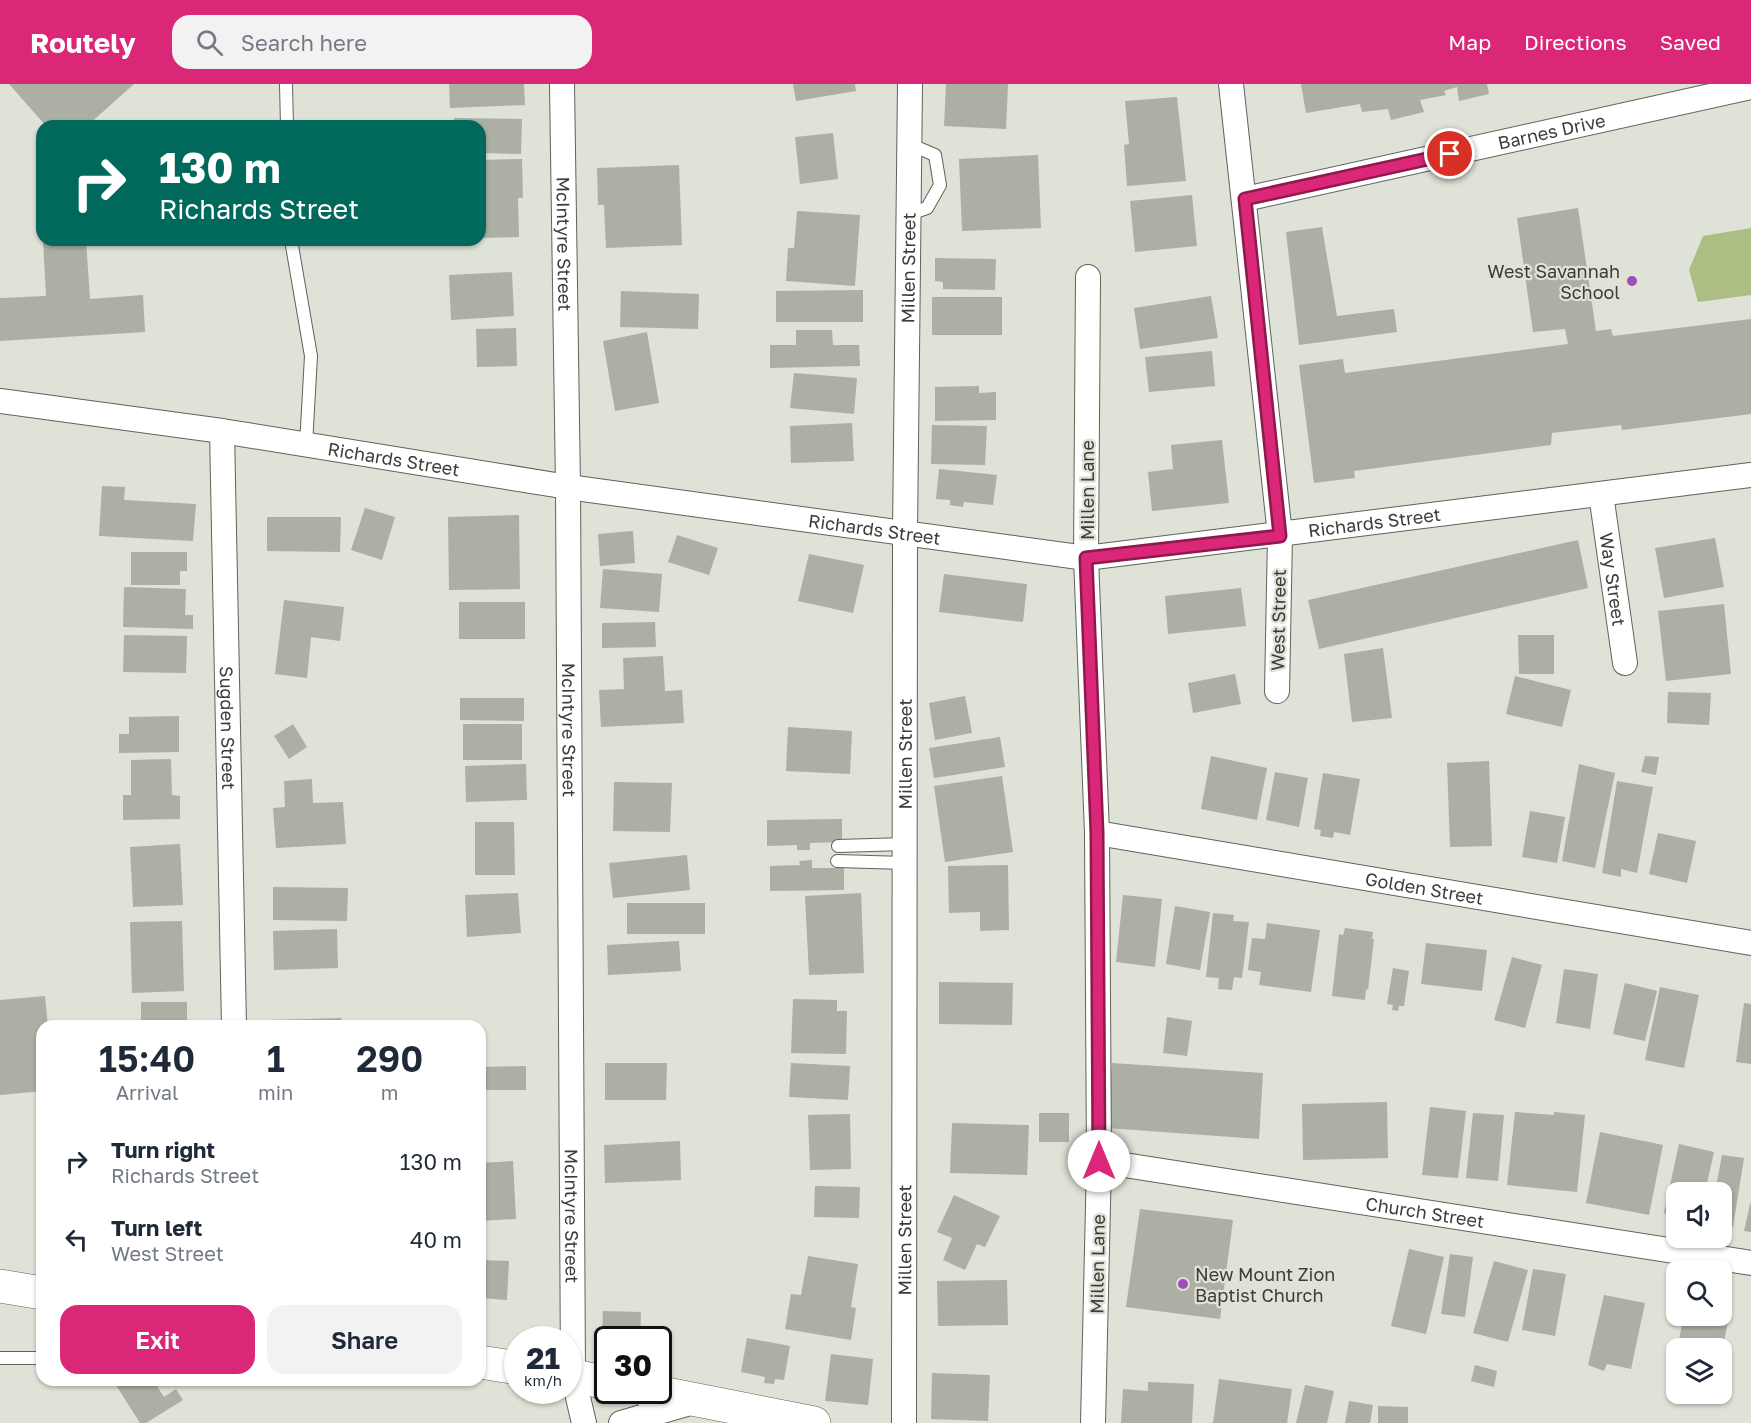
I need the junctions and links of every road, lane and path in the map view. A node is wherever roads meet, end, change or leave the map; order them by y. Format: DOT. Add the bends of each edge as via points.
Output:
graph roads {
  1 [pos="286,84"];
  2 [pos="562,84"];
  3 [pos="910,84"];
  4 [pos="1231,84"];
  5 [pos="1751,87"];
  6 [pos="287,120"];
  7 [pos="1245,199"];
  8 [pos="292,246"];
  9 [pos="1088,277"];
  10 [pos="0,401"];
  11 [pos="222,431"];
  12 [pos="306,445"];
  13 [pos="1751,475"];
  14 [pos="568,487"];
  15 [pos="1601,494"];
  16 [pos="905,532"];
  17 [pos="1280,536"];
  18 [pos="1086,558"];
  19 [pos="1625,663"];
  20 [pos="1277,691"];
  21 [pos="1097,833"];
  22 [pos="838,846"];
  23 [pos="905,854"];
  24 [pos="837,861"];
  25 [pos="1751,943"];
  26 [pos="234,1020"];
  27 [pos="1099,1161"];
  28 [pos="1751,1263"];
  29 [pos="0,1286"];
  30 [pos="36,1292"];
  31 [pos="571,1326"];
  32 [pos="0,1358"];
  33 [pos="36,1358"];
  34 [pos="486,1363"];
  35 [pos="504,1366"];
  36 [pos="672,1396"];
  37 [pos="697,1401"];
  38 [pos="579,1404"];
  39 [pos="584,1423"];
  40 [pos="621,1423"];
  41 [pos="814,1423"];
  42 [pos="904,1423"];
  43 [pos="1093,1423"];
  1 -- 6 [label="lane"];
  2 -- 14 [label="street, McIntyre Street"];
  3 -- 16 [label="street, Millen Street"];
  4 -- 7 [label="street, West Street"];
  5 -- 7 [label="street, Barnes Drive"];
  7 -- 17 [label="street, West Street"];
  8 -- 12 [label="lane" via="311,356"];
  9 -- 18 [label="street, Millen Lane"];
  10 -- 11 [label="street, Richards Street"];
  11 -- 12 [label="street, Richards Street"];
  11 -- 26 [label="street, Sugden Street"];
  12 -- 14 [label="street, Richards Street"];
  13 -- 15 [label="street, Richards Street"];
  14 -- 16 [label="street, Richards Street"];
  14 -- 31 [label="street, McIntyre Street"];
  15 -- 17 [label="street, Richards Street"];
  15 -- 19 [label="street, Way Street"];
  16 -- 18 [label="street, Richards Street"];
  16 -- 23 [label="street, Millen Street"];
  17 -- 18 [label="street, Richards Street"];
  17 -- 20 [label="street, West Street"];
  18 -- 21 [label="street, Millen Lane"];
  21 -- 25 [label="street, Golden Street"];
  21 -- 27 [label="street, Millen Lane"];
  22 -- 23 [label="lane"];
  23 -- 24 [label="lane"];
  23 -- 42 [label="street, Millen Street"];
  27 -- 28 [label="street, Church Street"];
  27 -- 43 [label="street, Millen Lane"];
  29 -- 30 [label="main road"];
  32 -- 33 [label="lane"];
  34 -- 35 [label="main road"];
  36 -- 37 [label="main road"];
  37 -- 40 [label="street"];
  37 -- 41 [label="main road"];
  38 -- 39 [label="street, McIntyre Street"];
}
